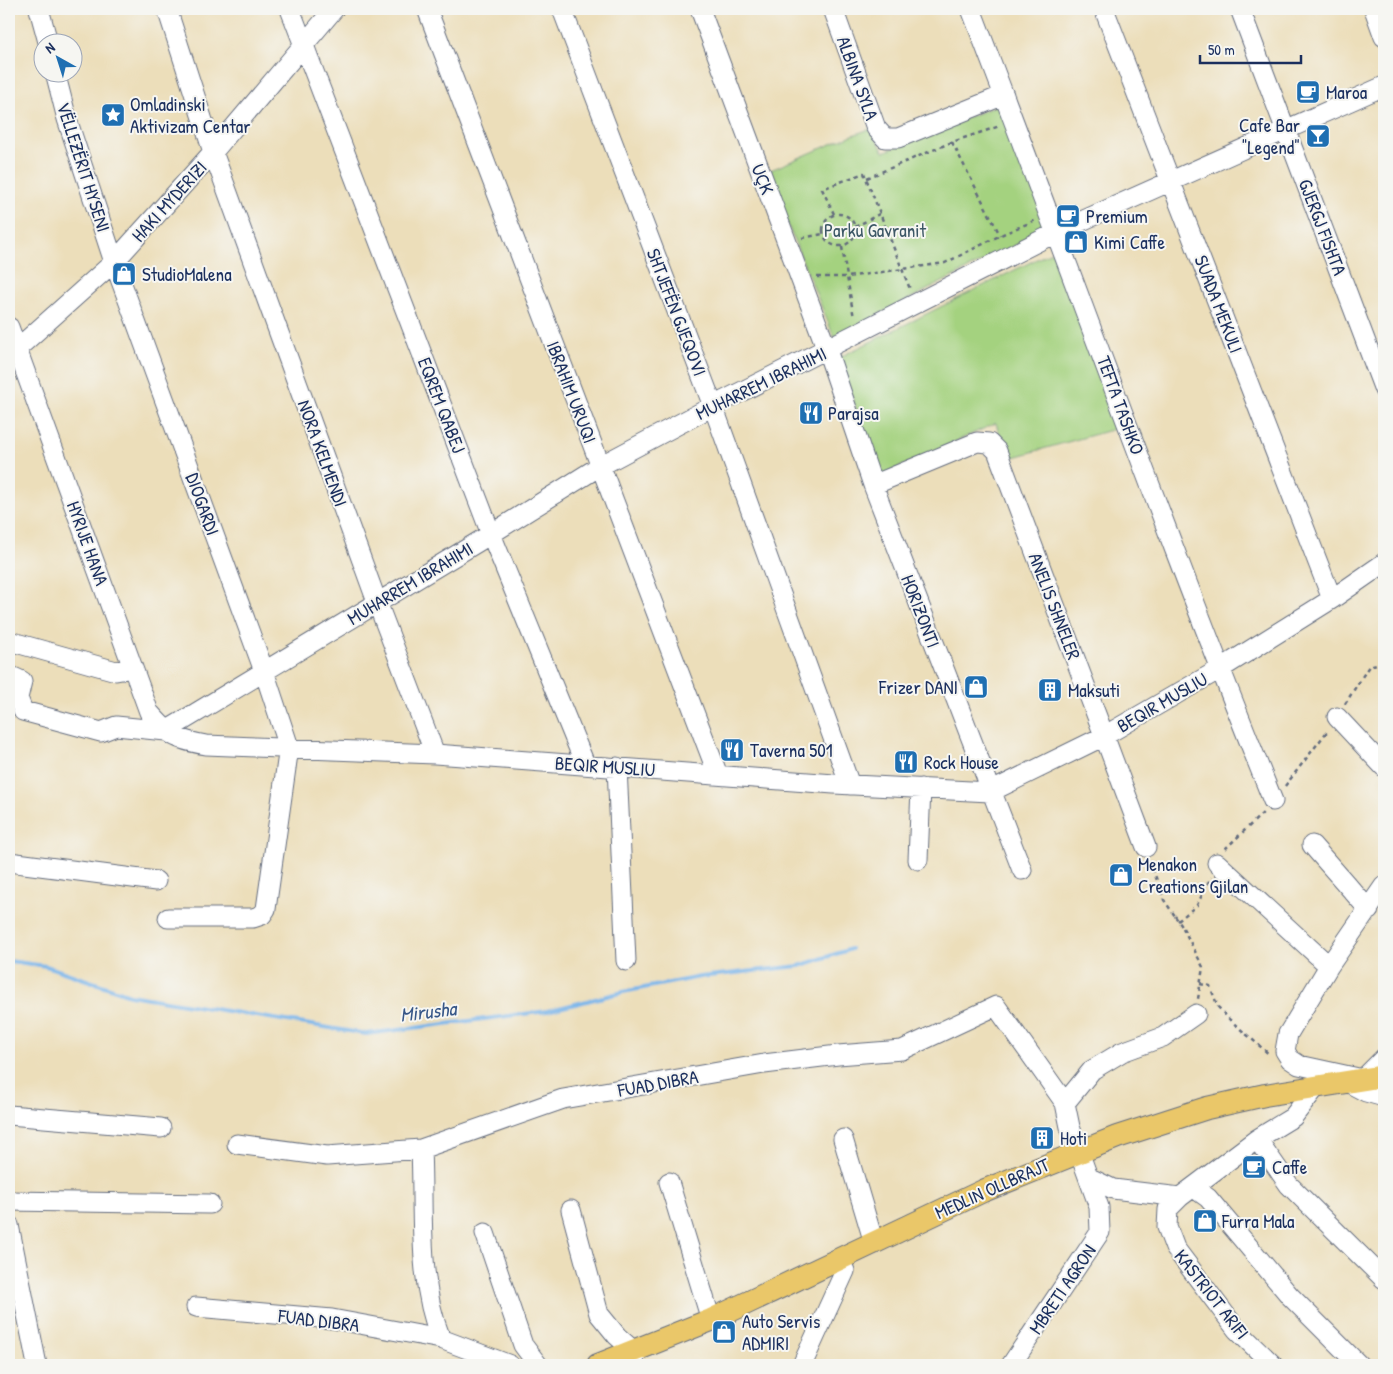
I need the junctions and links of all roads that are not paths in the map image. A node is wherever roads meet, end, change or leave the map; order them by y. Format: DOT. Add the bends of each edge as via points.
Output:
graph roads {
  1 [pos="39,9"];
  2 [pos="167,9"];
  3 [pos="290,9"];
  4 [pos="334,9"];
  5 [pos="428,9"];
  6 [pos="562,9"];
  7 [pos="700,9"];
  8 [pos="833,9"];
  9 [pos="971,9"];
  10 [pos="1104,9"];
  11 [pos="1240,9"];
  12 [pos="1374,9"];
  13 [pos="45,32"];
  14 [pos="1384,37"];
  15 [pos="305,44"];
  16 [pos="58,82"];
  17 [pos="1384,86"];
  18 [pos="1004,95"];
  19 [pos="1287,130"];
  20 [pos="214,152"];
  21 [pos="1172,181"];
  22 [pos="1057,232"];
  23 [pos="114,262"];
  24 [pos="9,327"];
  25 [pos="827,350"];
  26 [pos="13,353"];
  27 [pos="1384,390"];
  28 [pos="713,406"];
  29 [pos="600,466"];
  30 [pos="873,485"];
  31 [pos="491,534"];
  32 [pos="1384,563"];
  33 [pos="1332,599"];
  34 [pos="377,602"];
  35 [pos="9,641"];
  36 [pos="133,668"];
  37 [pos="1220,669"];
  38 [pos="264,671"];
  39 [pos="9,675"];
  40 [pos="1337,717"];
  41 [pos="166,731"];
  42 [pos="1104,736"];
  43 [pos="289,747"];
  44 [pos="435,754"];
  45 [pos="585,764"];
  46 [pos="617,767"];
  47 [pos="1384,767"];
  48 [pos="718,775"];
  49 [pos="850,785"];
  50 [pos="921,788"];
  51 [pos="990,792"];
  52 [pos="1273,801"];
  53 [pos="1312,845"];
  54 [pos="1146,847"];
  55 [pos="918,860"];
  56 [pos="9,862"];
  57 [pos="1217,864"];
  58 [pos="1022,870"];
  59 [pos="156,881"];
  60 [pos="1384,886"];
  61 [pos="1368,910"];
  62 [pos="168,918"];
  63 [pos="626,961"];
  64 [pos="1329,966"];
  65 [pos="1196,1014"];
  66 [pos="1384,1058"];
  67 [pos="1370,1076"];
  68 [pos="1316,1087"];
  69 [pos="1384,1097"];
  70 [pos="1065,1103"];
  71 [pos="9,1115"];
  72 [pos="161,1128"];
  73 [pos="843,1139"];
  74 [pos="1257,1140"];
  75 [pos="237,1144"];
  76 [pos="421,1149"];
  77 [pos="1079,1152"];
  78 [pos="1090,1178"];
  79 [pos="669,1182"];
  80 [pos="1187,1192"];
  81 [pos="9,1201"];
  82 [pos="210,1204"];
  83 [pos="571,1210"];
  84 [pos="9,1225"];
  85 [pos="485,1233"];
  86 [pos="874,1243"];
  87 [pos="840,1261"];
  88 [pos="1384,1279"];
  89 [pos="196,1307"];
  90 [pos="711,1320"];
  91 [pos="441,1339"];
  92 [pos="634,1359"];
  93 [pos="37,1365"];
  94 [pos="510,1365"];
  95 [pos="538,1365"];
  96 [pos="598,1365"];
  97 [pos="802,1365"];
  98 [pos="1011,1365"];
  99 [pos="1273,1365"];
  100 [pos="1359,1365"];
  1 -- 13 [label="street"];
  2 -- 20 [label="street, NORA KELMENDI"];
  3 -- 15 [label="street, EQREM QABEJ"];
  4 -- 15 [label="street, HAKI MYDERIZI"];
  5 -- 29 [label="street, IBRAHIM URUQI"];
  6 -- 28 [label="street, SHTJEFËN GJEQOVI"];
  7 -- 25 [label="street, UÇK"];
  8 -- 18 [label="street, ALBINA SYLA" via="876,128 885,138 898,138"];
  9 -- 18 [label="street, TEFTA TASHKO"];
  10 -- 21 [label="street, SUADA MEKULI"];
  11 -- 19 [label="street, GJERGJ FISHTA"];
  12 -- 14 [label="street"];
  15 -- 20 [label="street, HAKI MYDERIZI"];
  15 -- 31 [label="street, EQREM QABEJ"];
  16 -- 23 [label="street, VËLLEZËRIT HYSENI"];
  17 -- 19 [label="street, MUHARREM IBRAHIMI"];
  18 -- 22 [label="street, TEFTA TASHKO"];
  19 -- 21 [label="street, MUHARREM IBRAHIMI"];
  19 -- 27 [label="street, GJERGJ FISHTA"];
  20 -- 23 [label="street, HAKI MYDERIZI"];
  20 -- 34 [label="street, NORA KELMENDI"];
  21 -- 22 [label="street, MUHARREM IBRAHIMI"];
  21 -- 33 [label="street, SUADA MEKULI"];
  22 -- 25 [label="street, MUHARREM IBRAHIMI"];
  22 -- 37 [label="street, TEFTA TASHKO"];
  23 -- 26 [label="street, HAKI MYDERIZI"];
  23 -- 38 [label="street, DIOGARDI"];
  24 -- 26 [label="street, HYRIJE HANA"];
  25 -- 28 [label="street, MUHARREM IBRAHIMI"];
  25 -- 30 [label="street, HORIZONTI"];
  26 -- 36 [label="street, HYRIJE HANA"];
  28 -- 29 [label="street, MUHARREM IBRAHIMI"];
  28 -- 49 [label="street, SHTJEFËN GJEQOVI"];
  29 -- 31 [label="street, MUHARREM IBRAHIMI"];
  29 -- 48 [label="street, IBRAHIM URUQI"];
  30 -- 42 [label="street, ANELIS SHNELER" via="977,442 989,443 997,450"];
  30 -- 51 [label="street, HORIZONTI"];
  31 -- 34 [label="street, MUHARREM IBRAHIMI"];
  31 -- 45 [label="street, EQREM QABEJ"];
  32 -- 33 [label="street, BEQIR MUSLIU"];
  33 -- 37 [label="street, BEQIR MUSLIU"];
  34 -- 38 [label="street, MUHARREM IBRAHIMI"];
  34 -- 44 [label="street, NORA KELMENDI"];
  35 -- 36 [label="street" via="116,671"];
  36 -- 41 [label="street, HYRIJE HANA" via="149,712"];
  37 -- 42 [label="street, BEQIR MUSLIU"];
  37 -- 52 [label="street, TEFTA TASHKO"];
  38 -- 41 [label="street, MUHARREM IBRAHIMI"];
  38 -- 43 [label="street, DIOGARDI"];
  39 -- 41 [label="street" via="22,681 18,704 23,711 101,732 116,726"];
  40 -- 47 [label="street"];
  41 -- 43 [label="street, BEQIR MUSLIU" via="177,739 206,745"];
  42 -- 51 [label="street, BEQIR MUSLIU"];
  42 -- 54 [label="street, ANELIS SHNELER"];
  43 -- 44 [label="street, BEQIR MUSLIU"];
  43 -- 62 [label="street" via="266,909 262,915 253,918"];
  44 -- 45 [label="street, BEQIR MUSLIU"];
  45 -- 46 [label="street, BEQIR MUSLIU"];
  46 -- 48 [label="street, BEQIR MUSLIU"];
  46 -- 63 [label="street"];
  48 -- 49 [label="street, BEQIR MUSLIU"];
  49 -- 50 [label="street, BEQIR MUSLIU"];
  50 -- 51 [label="street, BEQIR MUSLIU"];
  50 -- 55 [label="street"];
  51 -- 58 [label="street, HORIZONTI"];
  53 -- 61 [label="street"];
  56 -- 59 [label="street"];
  57 -- 64 [label="street"];
  60 -- 61 [label="street"];
  61 -- 64 [label="street"];
  64 -- 67 [label="street" via="1288,1034 1285,1051 1299,1064"];
  65 -- 70 [label="street" via="1163,1036 1122,1052 1092,1070"];
  66 -- 67 [label="street"];
  67 -- 68 [label="main road, MEDLIN OLLBRAJT"];
  67 -- 69 [label="street" via="1366,1092"];
  68 -- 74 [label="street, KASTRIOT ARIFI" via="1293,1117"];
  68 -- 77 [label="main road, MEDLIN OLLBRAJT" via="1207,1108"];
  70 -- 76 [label="street, FUAD DIBRA" via="996,1006 902,1050 764,1064 563,1099"];
  70 -- 77 [label="street, MBRETI AGRON"];
  71 -- 72 [label="street"];
  73 -- 86 [label="street"];
  74 -- 80 [label="street, KASTRIOT ARIFI"];
  74 -- 88 [label="street" via="1289,1185"];
  75 -- 76 [label="street, FUAD DIBRA" via="327,1156"];
  76 -- 91 [label="street" via="423,1251 433,1319"];
  77 -- 78 [label="street, MBRETI AGRON"];
  77 -- 86 [label="main road, MEDLIN OLLBRAJT" via="982,1191"];
  78 -- 80 [label="street" via="1113,1188"];
  78 -- 98 [label="street, MBRETI AGRON" via="1099,1207 1100,1232"];
  79 -- 90 [label="street"];
  80 -- 99 [label="street, KASTRIOT ARIFI" via="1168,1209 1167,1227 1175,1248 1237,1330"];
  80 -- 100 [label="street" via="1208,1198 1290,1296"];
  81 -- 82 [label="street"];
  83 -- 92 [label="street" via="599,1314"];
  84 -- 93 [label="street"];
  85 -- 95 [label="street" via="523,1345"];
  86 -- 87 [label="main road, MEDLIN OLLBRAJT"];
  87 -- 90 [label="main road, MEDLIN OLLBRAJT"];
  87 -- 97 [label="street" via="845,1271"];
  89 -- 91 [label="street, FUAD DIBRA" via="332,1319"];
  90 -- 92 [label="main road, MEDLIN OLLBRAJT"];
  91 -- 94 [label="street, FUAD DIBRA"];
  92 -- 96 [label="main road, MEDLIN OLLBRAJT"];
}
